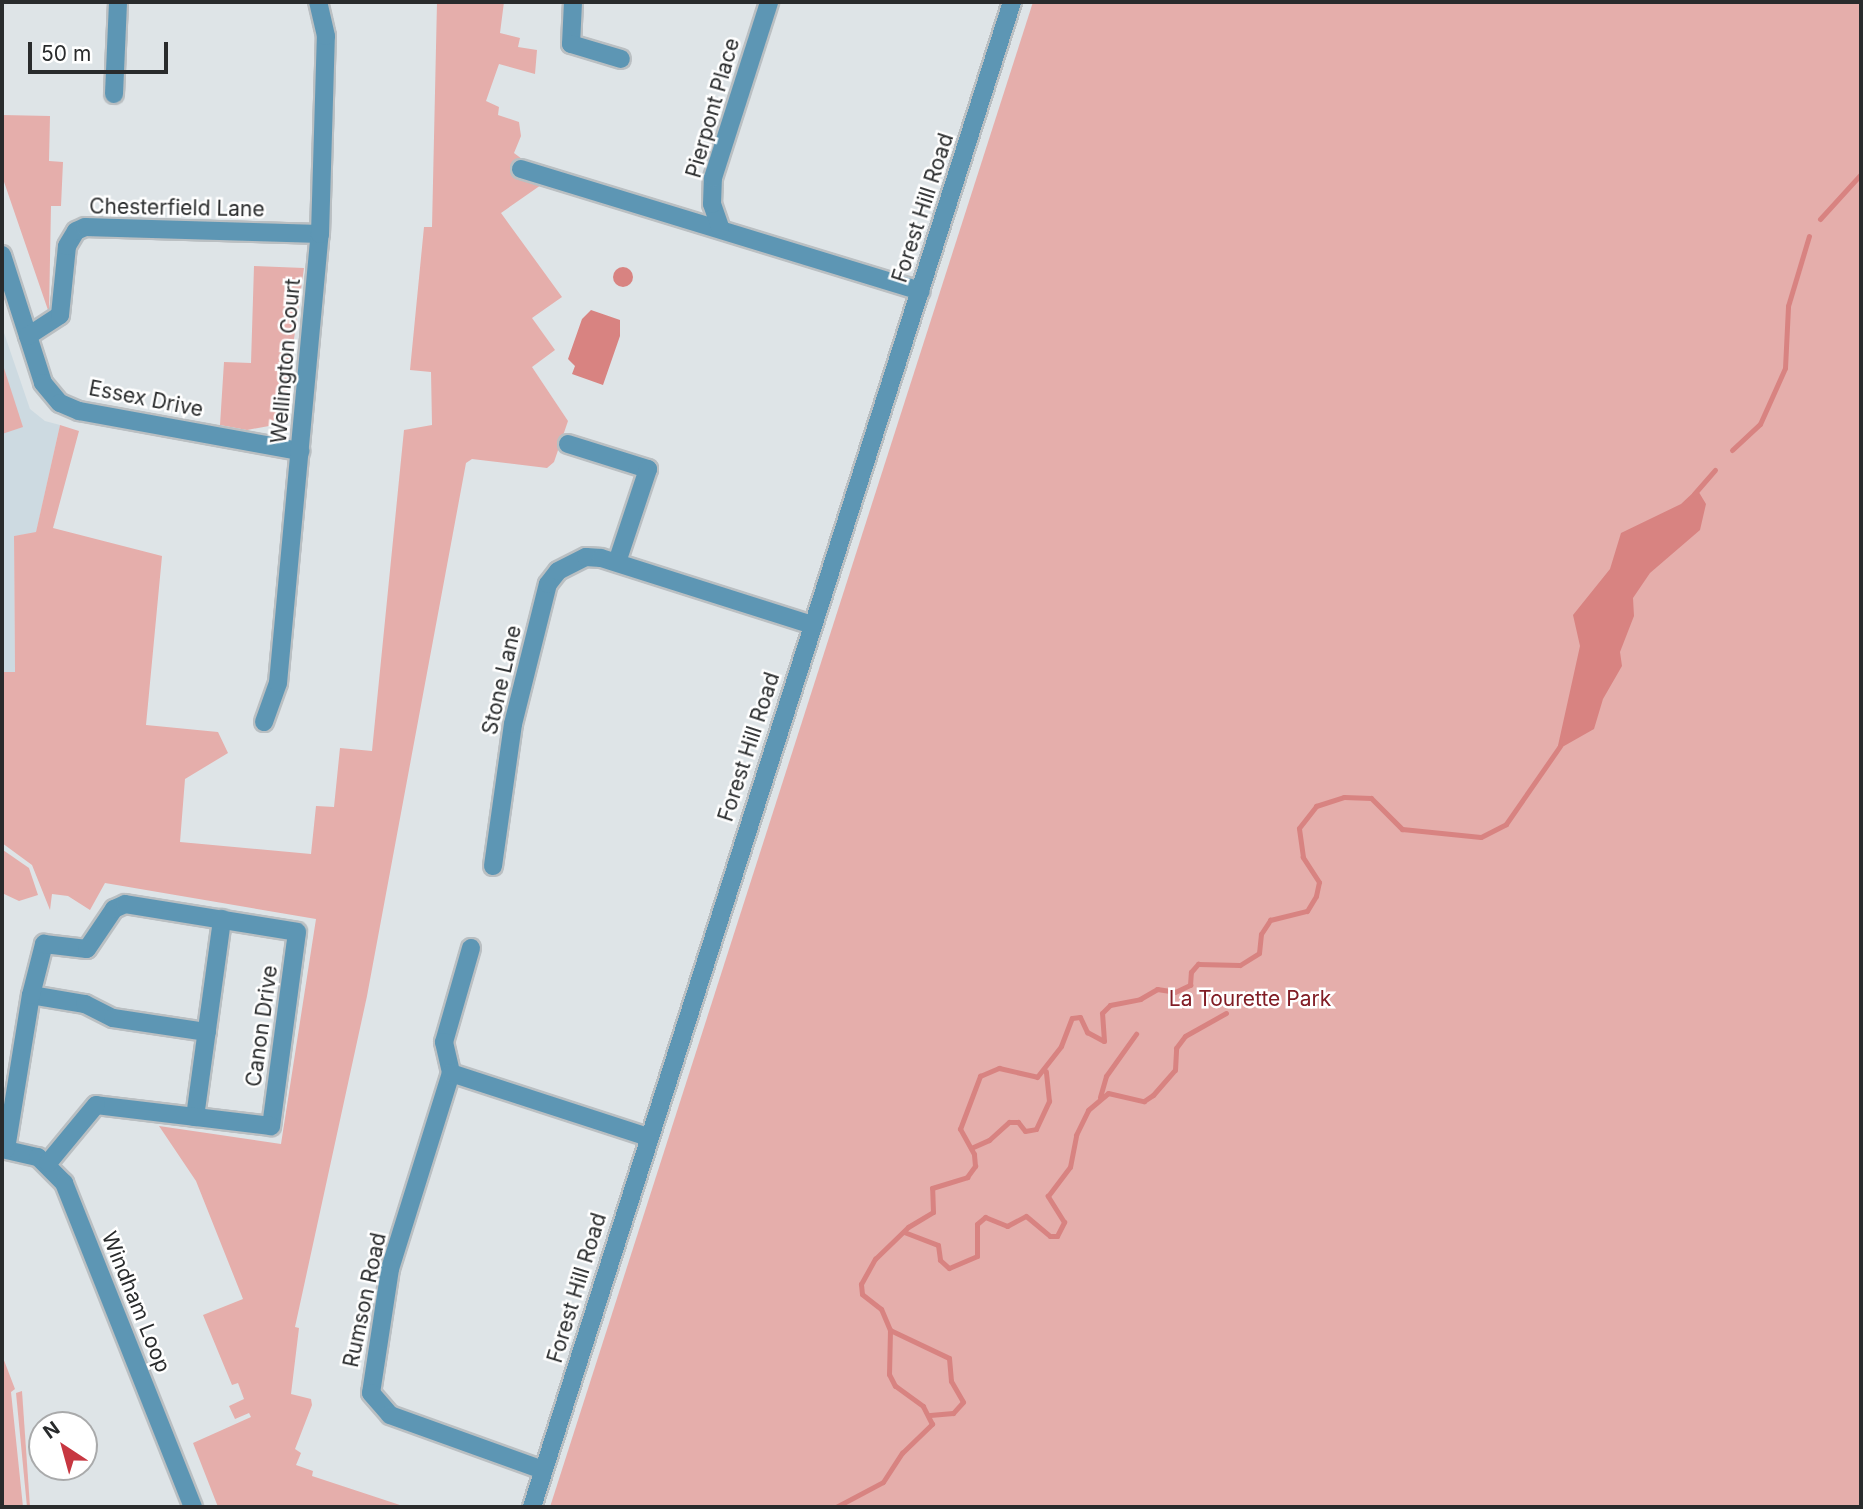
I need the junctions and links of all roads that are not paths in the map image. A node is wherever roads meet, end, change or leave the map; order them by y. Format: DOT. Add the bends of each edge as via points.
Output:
graph roads {
  1 [pos="118,2"];
  2 [pos="318,2"];
  3 [pos="573,2"];
  4 [pos="769,2"];
  5 [pos="1013,2"];
  6 [pos="621,59"];
  7 [pos="114,94"];
  8 [pos="521,170"];
  9 [pos="720,228"];
  10 [pos="320,234"];
  11 [pos="2,255"];
  12 [pos="921,291"];
  13 [pos="28,336"];
  14 [pos="568,444"];
  15 [pos="300,451"];
  16 [pos="617,562"];
  17 [pos="812,625"];
  18 [pos="264,722"];
  19 [pos="493,866"];
  20 [pos="222,919"];
  21 [pos="471,948"];
  22 [pos="31,996"];
  23 [pos="207,1032"];
  24 [pos="452,1073"];
  25 [pos="195,1117"];
  26 [pos="648,1137"];
  27 [pos="4,1149"];
  28 [pos="48,1163"];
  29 [pos="543,1471"];
  30 [pos="192,1507"];
  31 [pos="532,1507"];
  1 -- 7 [label="street"];
  2 -- 10 [label="street, Wellington Court" via="326,36"];
  3 -- 6 [label="street" via="571,44"];
  4 -- 9 [label="street, Pierpont Place" via="713,178 712,204"];
  5 -- 12 [label="street, Forest Hill Road"];
  8 -- 9 [label="street"];
  9 -- 12 [label="street"];
  10 -- 13 [label="street, Chesterfield Lane" via="85,227 76,231 66,246 60,315"];
  10 -- 15 [label="street, Wellington Court"];
  11 -- 13 [label="street, Essex Drive"];
  12 -- 17 [label="street, Forest Hill Road"];
  13 -- 15 [label="street, Essex Drive" via="43,383 54,398 69,407"];
  14 -- 16 [label="street" via="648,470"];
  15 -- 18 [label="street, Wellington Court" via="278,683"];
  16 -- 17 [label="street, Stone Lane"];
  16 -- 19 [label="street, Stone Lane" via="586,557 558,571 548,584 513,724"];
  17 -- 26 [label="street, Forest Hill Road"];
  20 -- 22 [label="street, Canon Drive" via="125,904 114,909 87,949 44,944"];
  20 -- 23 [label="street"];
  20 -- 25 [label="street, Canon Drive" via="292,930 298,936 271,1126"];
  21 -- 24 [label="street, Rumson Road" via="444,1042"];
  22 -- 23 [label="street" via="85,1004 113,1018"];
  22 -- 27 [label="street"];
  23 -- 25 [label="street"];
  24 -- 26 [label="street"];
  24 -- 29 [label="street, Rumson Road" via="390,1269 371,1393 390,1415"];
  25 -- 28 [label="street, Canon Drive" via="96,1105"];
  26 -- 29 [label="street, Forest Hill Road"];
  27 -- 28 [label="street"];
  28 -- 30 [label="street, Windham Loop" via="64,1183"];
  29 -- 31 [label="street, Forest Hill Road"];
}
